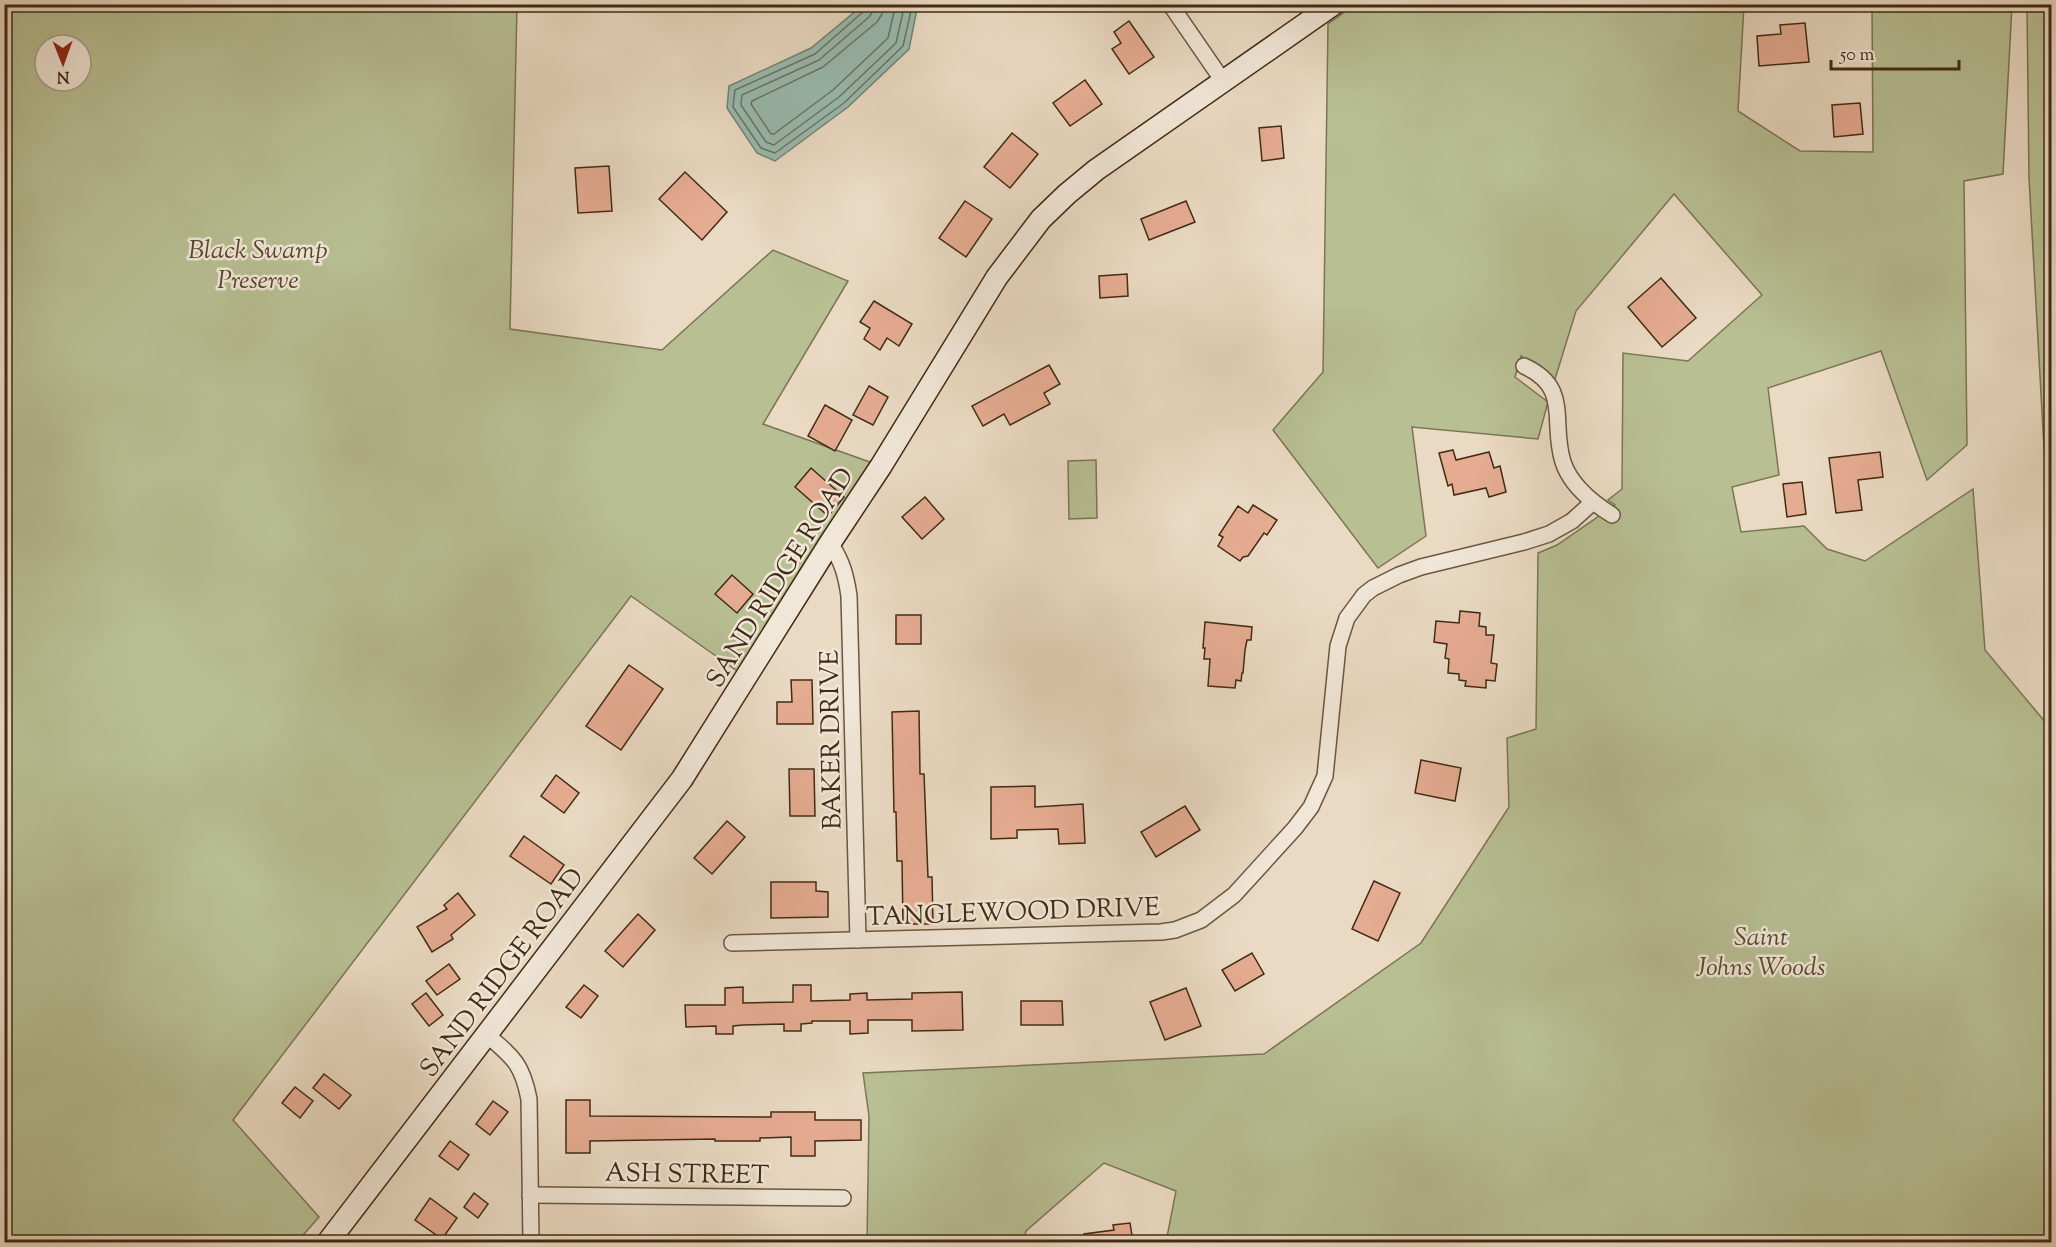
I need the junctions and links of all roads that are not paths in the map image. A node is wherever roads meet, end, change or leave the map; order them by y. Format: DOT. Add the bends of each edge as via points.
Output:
graph roads {
  1 [pos="1170,4"];
  2 [pos="1334,4"];
  3 [pos="1223,81"];
  4 [pos="1524,366"];
  5 [pos="1593,502"];
  6 [pos="1612,515"];
  7 [pos="830,543"];
  8 [pos="858,940"];
  9 [pos="732,944"];
  10 [pos="488,1035"];
  11 [pos="530,1195"];
  12 [pos="843,1198"];
  13 [pos="328,1242"];
  14 [pos="531,1242"];
  1 -- 3 [label="street"];
  2 -- 3 [label="street, SAND RIDGE ROAD"];
  3 -- 7 [label="street, SAND RIDGE ROAD" via="1096,170 1041,219 997,277"];
  4 -- 5 [label="street" via="1551,387 1557,403 1557,434 1563,462"];
  5 -- 6 [label="street"];
  5 -- 8 [label="street, TANGLEWOOD DRIVE" via="1572,522 1549,534 1421,567 1364,595 1347,618 1338,646 1325,776 1318,795 1295,828 1234,895 1201,920 1161,932"];
  7 -- 8 [label="street, BAKER DRIVE" via="841,559 849,596"];
  7 -- 10 [label="street, SAND RIDGE ROAD" via="682,779"];
  8 -- 9 [label="street, TANGLEWOOD DRIVE"];
  10 -- 11 [label="street" via="511,1054 525,1079 530,1099"];
  10 -- 13 [label="street, SAND RIDGE ROAD"];
  11 -- 12 [label="street, ASH STREET"];
  11 -- 14 [label="street"];
}
